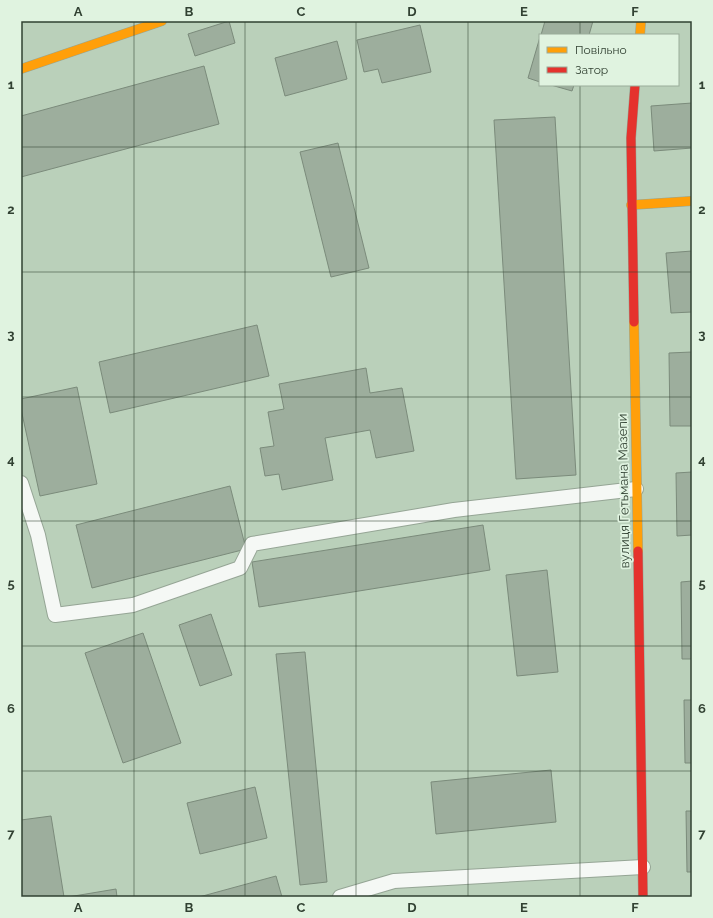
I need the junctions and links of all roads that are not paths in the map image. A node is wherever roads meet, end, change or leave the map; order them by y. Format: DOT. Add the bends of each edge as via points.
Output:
graph roads {
  1 [pos="162,21"];
  2 [pos="641,21"];
  3 [pos="640,34"];
  4 [pos="21,69"];
  5 [pos="635,86"];
  6 [pos="692,201"];
  7 [pos="632,205"];
  8 [pos="21,483"];
  9 [pos="636,489"];
  10 [pos="643,867"];
  11 [pos="340,897"];
  12 [pos="643,897"];
  1 -- 4 [label="main road"];
  2 -- 3 [label="main road"];
  5 -- 7 [label="main road, вулиця Гетьмана Мазепи" via="631,138"];
  6 -- 7 [label="main road"];
  7 -- 9 [label="main road, вулиця Гетьмана Мазепи"];
  8 -- 9 [label="lane" via="38,535 55,616 133,605 240,568 252,544 454,510"];
  9 -- 10 [label="main road, вулиця Гетьмана Мазепи"];
  10 -- 11 [label="lane" via="394,881"];
  10 -- 12 [label="main road, вулиця Гетьмана Мазепи"];
}
